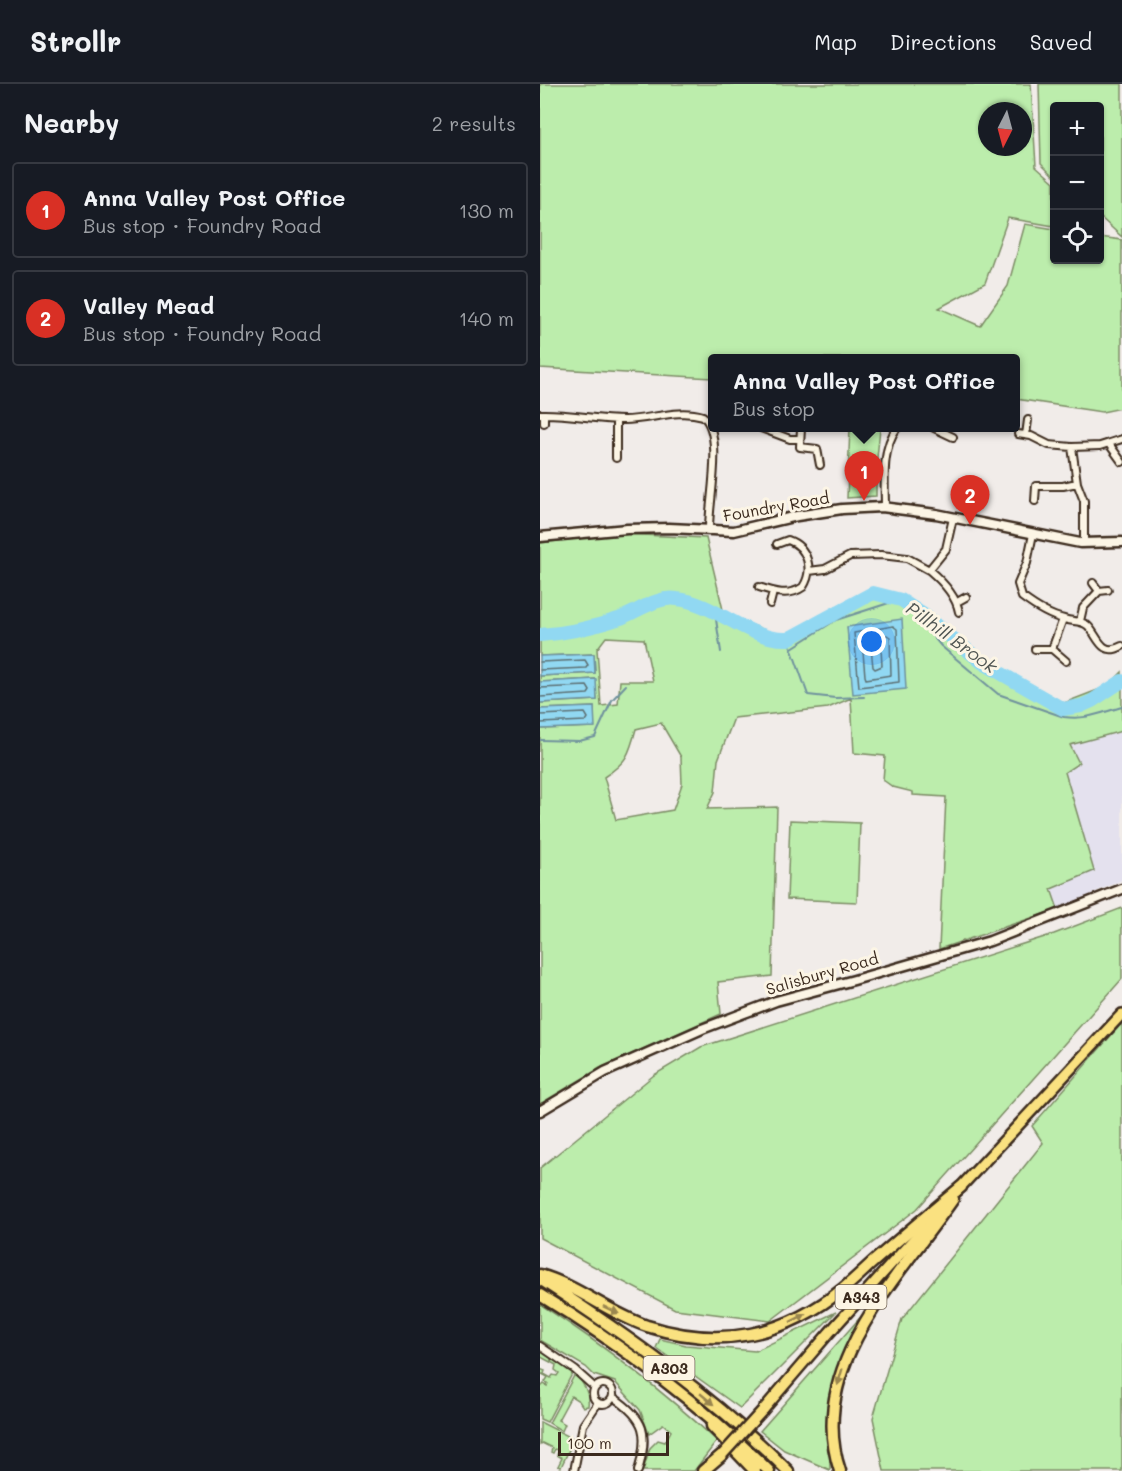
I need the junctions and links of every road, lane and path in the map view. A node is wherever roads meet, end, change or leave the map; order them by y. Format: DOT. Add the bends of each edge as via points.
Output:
graph roads {
  1 [pos="542,414"];
  2 [pos="708,419"];
  3 [pos="616,420"];
  4 [pos="1028,420"];
  5 [pos="544,423"];
  6 [pos="711,432"];
  7 [pos="772,432"];
  8 [pos="801,432"];
  9 [pos="894,432"];
  10 [pos="947,432"];
  11 [pos="1018,434"];
  12 [pos="1026,435"];
  13 [pos="953,437"];
  14 [pos="800,439"];
  15 [pos="1122,439"];
  16 [pos="1110,444"];
  17 [pos="607,447"];
  18 [pos="616,447"];
  19 [pos="1072,447"];
  20 [pos="616,458"];
  21 [pos="1122,462"];
  22 [pos="820,465"];
  23 [pos="1029,481"];
  24 [pos="1077,483"];
  25 [pos="1036,486"];
  26 [pos="1035,501"];
  27 [pos="885,508"];
  28 [pos="953,518"];
  29 [pos="709,531"];
  30 [pos="790,533"];
  31 [pos="1033,534"];
  32 [pos="540,537"];
  33 [pos="792,541"];
  34 [pos="1122,542"];
  35 [pos="1084,543"];
  36 [pos="777,544"];
  37 [pos="929,570"];
  38 [pos="809,571"];
  39 [pos="1093,584"];
  40 [pos="759,587"];
  41 [pos="1108,590"];
  42 [pos="1099,591"];
  43 [pos="773,592"];
  44 [pos="966,597"];
  45 [pos="957,602"];
  46 [pos="770,604"];
  47 [pos="959,612"];
  48 [pos="1063,619"];
  49 [pos="1080,621"];
  50 [pos="1120,647"];
  51 [pos="1035,649"];
  52 [pos="1052,649"];
  53 [pos="1120,657"];
  54 [pos="1066,661"];
  55 [pos="1122,889"];
  56 [pos="1122,1014"];
  57 [pos="540,1111"];
  58 [pos="961,1187"];
  59 [pos="540,1277"];
  60 [pos="540,1295"];
  61 [pos="540,1346"];
  62 [pos="594,1387"];
  63 [pos="613,1397"];
  64 [pos="598,1403"];
  65 [pos="703,1411"];
  66 [pos="723,1454"];
  67 [pos="709,1470"];
  68 [pos="574,1471"];
  69 [pos="638,1471"];
  70 [pos="755,1471"];
  71 [pos="769,1471"];
  72 [pos="788,1471"];
  73 [pos="840,1471"];
  1 -- 3 [label="street"];
  1 -- 5 [label="street"];
  2 -- 3 [label="street" via="683,413"];
  3 -- 18 [label="street"];
  4 -- 12 [label="street"];
  6 -- 29 [label="street" via="715,466"];
  7 -- 14 [label="street"];
  8 -- 14 [label="street"];
  9 -- 27 [label="street" via="886,460"];
  10 -- 13 [label="street"];
  11 -- 12 [label="street"];
  12 -- 19 [label="street" via="1049,445"];
  14 -- 22 [label="street" via="800,447 817,449"];
  15 -- 16 [label="street"];
  16 -- 19 [label="street"];
  16 -- 21 [label="street"];
  17 -- 18 [label="street"];
  18 -- 20 [label="street"];
  19 -- 24 [label="street"];
  23 -- 25 [label="street"];
  24 -- 25 [label="street"];
  24 -- 35 [label="street" via="1084,501"];
  25 -- 26 [label="street"];
  27 -- 28 [label="street, Foundry Road"];
  27 -- 29 [label="street, Foundry Road" via="843,509 734,531"];
  28 -- 31 [label="street, Foundry Road"];
  28 -- 37 [label="street" via="946,549"];
  29 -- 32 [label="street, Foundry Road" via="611,530"];
  30 -- 33 [label="street"];
  31 -- 35 [label="street, Foundry Road"];
  31 -- 48 [label="street" via="1018,589 1029,602"];
  33 -- 36 [label="street"];
  33 -- 38 [label="street" via="800,546"];
  34 -- 35 [label="street, Foundry Road"];
  37 -- 38 [label="street" via="907,558 881,555 850,556 825,569"];
  37 -- 45 [label="street"];
  38 -- 43 [label="street" via="800,590"];
  39 -- 42 [label="street"];
  40 -- 43 [label="street"];
  41 -- 42 [label="street"];
  42 -- 49 [label="street" via="1083,608"];
  43 -- 46 [label="street"];
  44 -- 45 [label="street"];
  45 -- 47 [label="street"];
  48 -- 49 [label="street"];
  48 -- 52 [label="street"];
  49 -- 50 [label="street" via="1100,644"];
  50 -- 53 [label="street"];
  51 -- 52 [label="street"];
  52 -- 54 [label="street"];
  55 -- 57 [label="street, Salisbury Road" via="990,941 776,1001 702,1029 605,1072"];
  56 -- 58 [label="main road, A343"];
  59 -- 58 [label="highway, one-way" via="554,1279 621,1315 668,1332 712,1339 748,1335 796,1320 843,1289"];
  58 -- 66 [label="main road, A343, bridge"];
  58 -- 73 [label="highway, one-way" via="849,1351 839,1377 833,1425"];
  59 -- 72 [label="highway, A303, one-way" via="686,1381"];
  60 -- 65 [label="highway, A303" via="619,1347"];
  61 -- 62 [label="street"];
  62 -- 63 [label="street" via="607,1384"];
  62 -- 64 [label="street" via="593,1397"];
  63 -- 64 [label="street" via="605,1404"];
  63 -- 69 [label="street" via="640,1420 645,1437"];
  64 -- 68 [label="street" via="584,1425"];
  65 -- 70 [label="highway" via="714,1430"];
  65 -- 71 [label="highway, A303"];
  66 -- 67 [label="highway, A343"];
}
